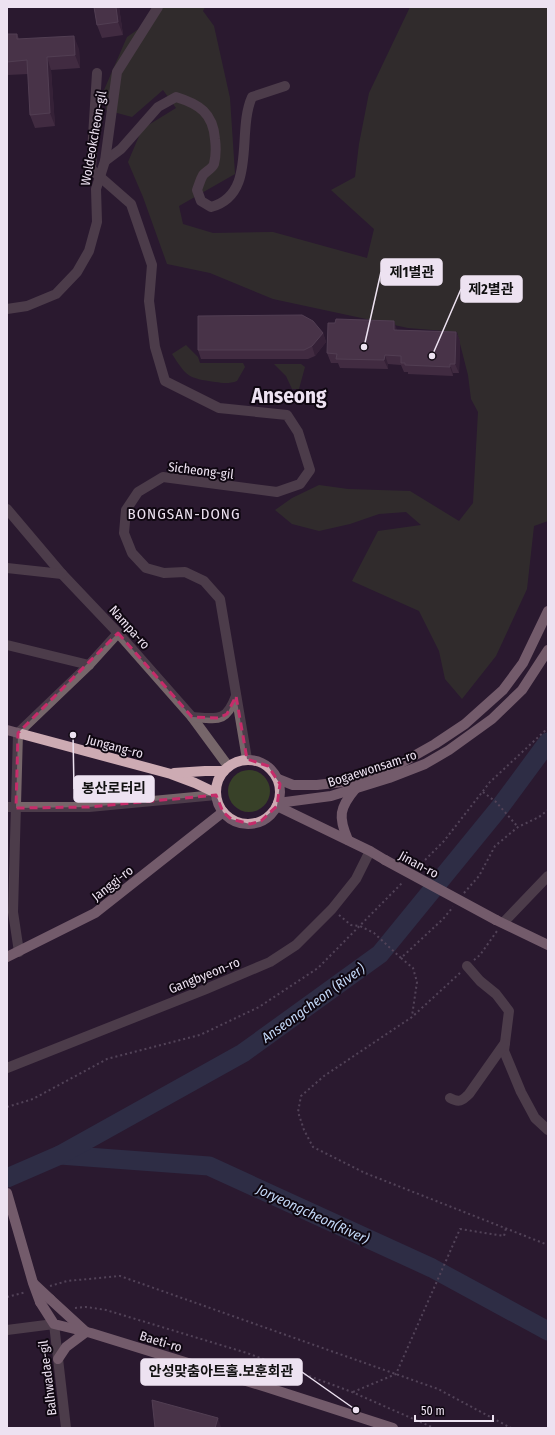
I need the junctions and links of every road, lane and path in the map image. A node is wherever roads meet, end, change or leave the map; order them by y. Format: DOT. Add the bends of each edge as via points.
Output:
graph roads {
  1 [pos="158,7"];
  2 [pos="97,73"];
  3 [pos="285,86"];
  4 [pos="105,161"];
  5 [pos="100,177"];
  6 [pos="7,309"];
  7 [pos="7,509"];
  8 [pos="7,568"];
  9 [pos="62,574"];
  10 [pos="548,611"];
  11 [pos="118,633"];
  12 [pos="7,645"];
  13 [pos="548,652"];
  14 [pos="89,664"];
  15 [pos="236,696"];
  16 [pos="192,718"];
  17 [pos="7,730"];
  18 [pos="18,733"];
  19 [pos="247,760"];
  20 [pos="226,769"];
  21 [pos="170,774"];
  22 [pos="278,779"];
  23 [pos="356,788"];
  24 [pos="483,792"];
  25 [pos="216,794"];
  26 [pos="278,804"];
  27 [pos="12,808"];
  28 [pos="548,810"];
  29 [pos="223,812"];
  30 [pos="518,827"];
  31 [pos="348,840"];
  32 [pos="370,852"];
  33 [pos="548,876"];
  34 [pos="461,897"];
  35 [pos="456,903"];
  36 [pos="332,909"];
  37 [pos="10,912"];
  38 [pos="500,922"];
  39 [pos="548,945"];
  40 [pos="19,952"];
  41 [pos="7,957"];
  42 [pos="401,958"];
  43 [pos="467,966"];
  44 [pos="412,1017"];
  45 [pos="505,1043"];
  46 [pos="7,1068"];
  47 [pos="450,1098"];
  48 [pos="548,1130"];
  49 [pos="7,1193"];
  50 [pos="506,1228"];
  51 [pos="548,1245"];
  52 [pos="31,1287"];
  53 [pos="44,1287"];
  54 [pos="7,1297"];
  55 [pos="72,1308"];
  56 [pos="54,1324"];
  57 [pos="7,1330"];
  58 [pos="86,1332"];
  59 [pos="58,1359"];
  60 [pos="396,1374"];
  61 [pos="352,1392"];
  62 [pos="66,1428"];
  63 [pos="393,1428"];
  64 [pos="434,1428"];
  65 [pos="511,1428"];
  1 -- 4 [label="street, Woldeokcheon-gil" via="117,72"];
  2 -- 5 [label="street" via="91,169"];
  3 -- 4 [label="street" via="252,97 245,129 243,168 239,183 230,198 221,204 211,207 201,201 196,190 213,165 215,135 207,113 186,100 176,97 158,107 121,149"];
  4 -- 5 [label="street, Woldeokcheon-gil"];
  5 -- 6 [label="street, Woldeokcheon-gil" via="96,189 97,222 89,251 77,272 56,294 27,306"];
  5 -- 15 [label="street, Sicheong-gil" via="131,204 152,265 149,301 155,347 165,381 219,408 288,415 306,454 310,470 300,484 277,492 163,477 138,492 126,510 124,534 132,553 146,568 164,573 185,572 204,581 220,599"];
  7 -- 9 [label="street, Nampa-ro"];
  8 -- 9 [label="street"];
  9 -- 11 [label="street, Nampa-ro"];
  10 -- 22 [label="main road, Bogaewonsam-ro" via="522,663 503,690 465,724 435,744 396,766 351,781 292,785"];
  11 -- 14 [label="street"];
  11 -- 16 [label="street, Nampa-ro"];
  12 -- 14 [label="street"];
  13 -- 23 [label="main road, Bogaewonsam-ro" via="522,690 492,719 449,750 425,764"];
  14 -- 18 [label="street"];
  15 -- 16 [label="street" via="227,714 219,718"];
  15 -- 19 [label="street, Sicheong-gil"];
  16 -- 20 [label="street, Nampa-ro"];
  17 -- 18 [label="main road, Jungang-ro"];
  18 -- 21 [label="main road, Jungang-ro"];
  18 -- 27 [label="street"];
  19 -- 20 [label="main road" via="237,761"];
  19 -- 22 [label="main road" via="258,761 268,766"];
  20 -- 21 [label="main road, Jungang-ro"];
  20 -- 25 [label="main road" via="217,783"];
  21 -- 25 [label="main road, Jungang-ro"];
  22 -- 26 [label="main road"];
  23 -- 26 [label="main road, Bogaewonsam-ro" via="331,796"];
  23 -- 31 [label="main road" via="342,809 341,824"];
  24 -- 30 [label="path" via="496,802"];
  25 -- 27 [label="street" via="89,807"];
  25 -- 29 [label="main road"];
  26 -- 29 [label="main road" via="271,815 250,824 231,819"];
  26 -- 31 [label="main road, Jinan-ro"];
  27 -- 37 [label="street"];
  28 -- 30 [label="path"];
  29 -- 40 [label="main road, Janggi-ro" via="95,913"];
  30 -- 34 [label="path" via="495,846 479,876"];
  31 -- 32 [label="main road, Jinan-ro"];
  32 -- 36 [label="street, Gangbyeon-ro" via="356,879"];
  32 -- 38 [label="main road, Jinan-ro, bridge"];
  33 -- 38 [label="street"];
  35 -- 42 [label="path" via="443,919"];
  36 -- 42 [label="path" via="352,925 374,933"];
  36 -- 46 [label="street, Gangbyeon-ro" via="296,945 270,962"];
  37 -- 40 [label="street"];
  38 -- 39 [label="main road, Jinan-ro"];
  38 -- 43 [label="path" via="480,955"];
  40 -- 41 [label="main road, Janggi-ro"];
  42 -- 44 [label="path" via="413,968 417,982"];
  43 -- 44 [label="path"];
  43 -- 45 [label="street" via="496,994 509,1011"];
  44 -- 50 [label="path" via="324,1076 301,1096 298,1112 304,1130 313,1147 365,1173"];
  45 -- 47 [label="street" via="463,1101 457,1102"];
  45 -- 48 [label="street" via="504,1052 521,1092 535,1118"];
  49 -- 52 [label="main road, bridge"];
  50 -- 51 [label="path"];
  50 -- 60 [label="path" via="504,1236 460,1229"];
  52 -- 54 [label="path"];
  52 -- 56 [label="main road, bridge"];
  52 -- 58 [label="main road, bridge" via="50,1299"];
  53 -- 60 [label="path" via="67,1281 120,1276"];
  55 -- 61 [label="path" via="106,1310 247,1353"];
  56 -- 57 [label="street"];
  56 -- 58 [label="main road, Baeti-ro"];
  56 -- 59 [label="street, Balhwadae-gil"];
  58 -- 59 [label="main road" via="66,1347"];
  58 -- 63 [label="main road, Baeti-ro"];
  59 -- 62 [label="street, Balhwadae-gil"];
  60 -- 61 [label="path"];
  60 -- 65 [label="path" via="438,1389"];
  61 -- 64 [label="path"];
}
